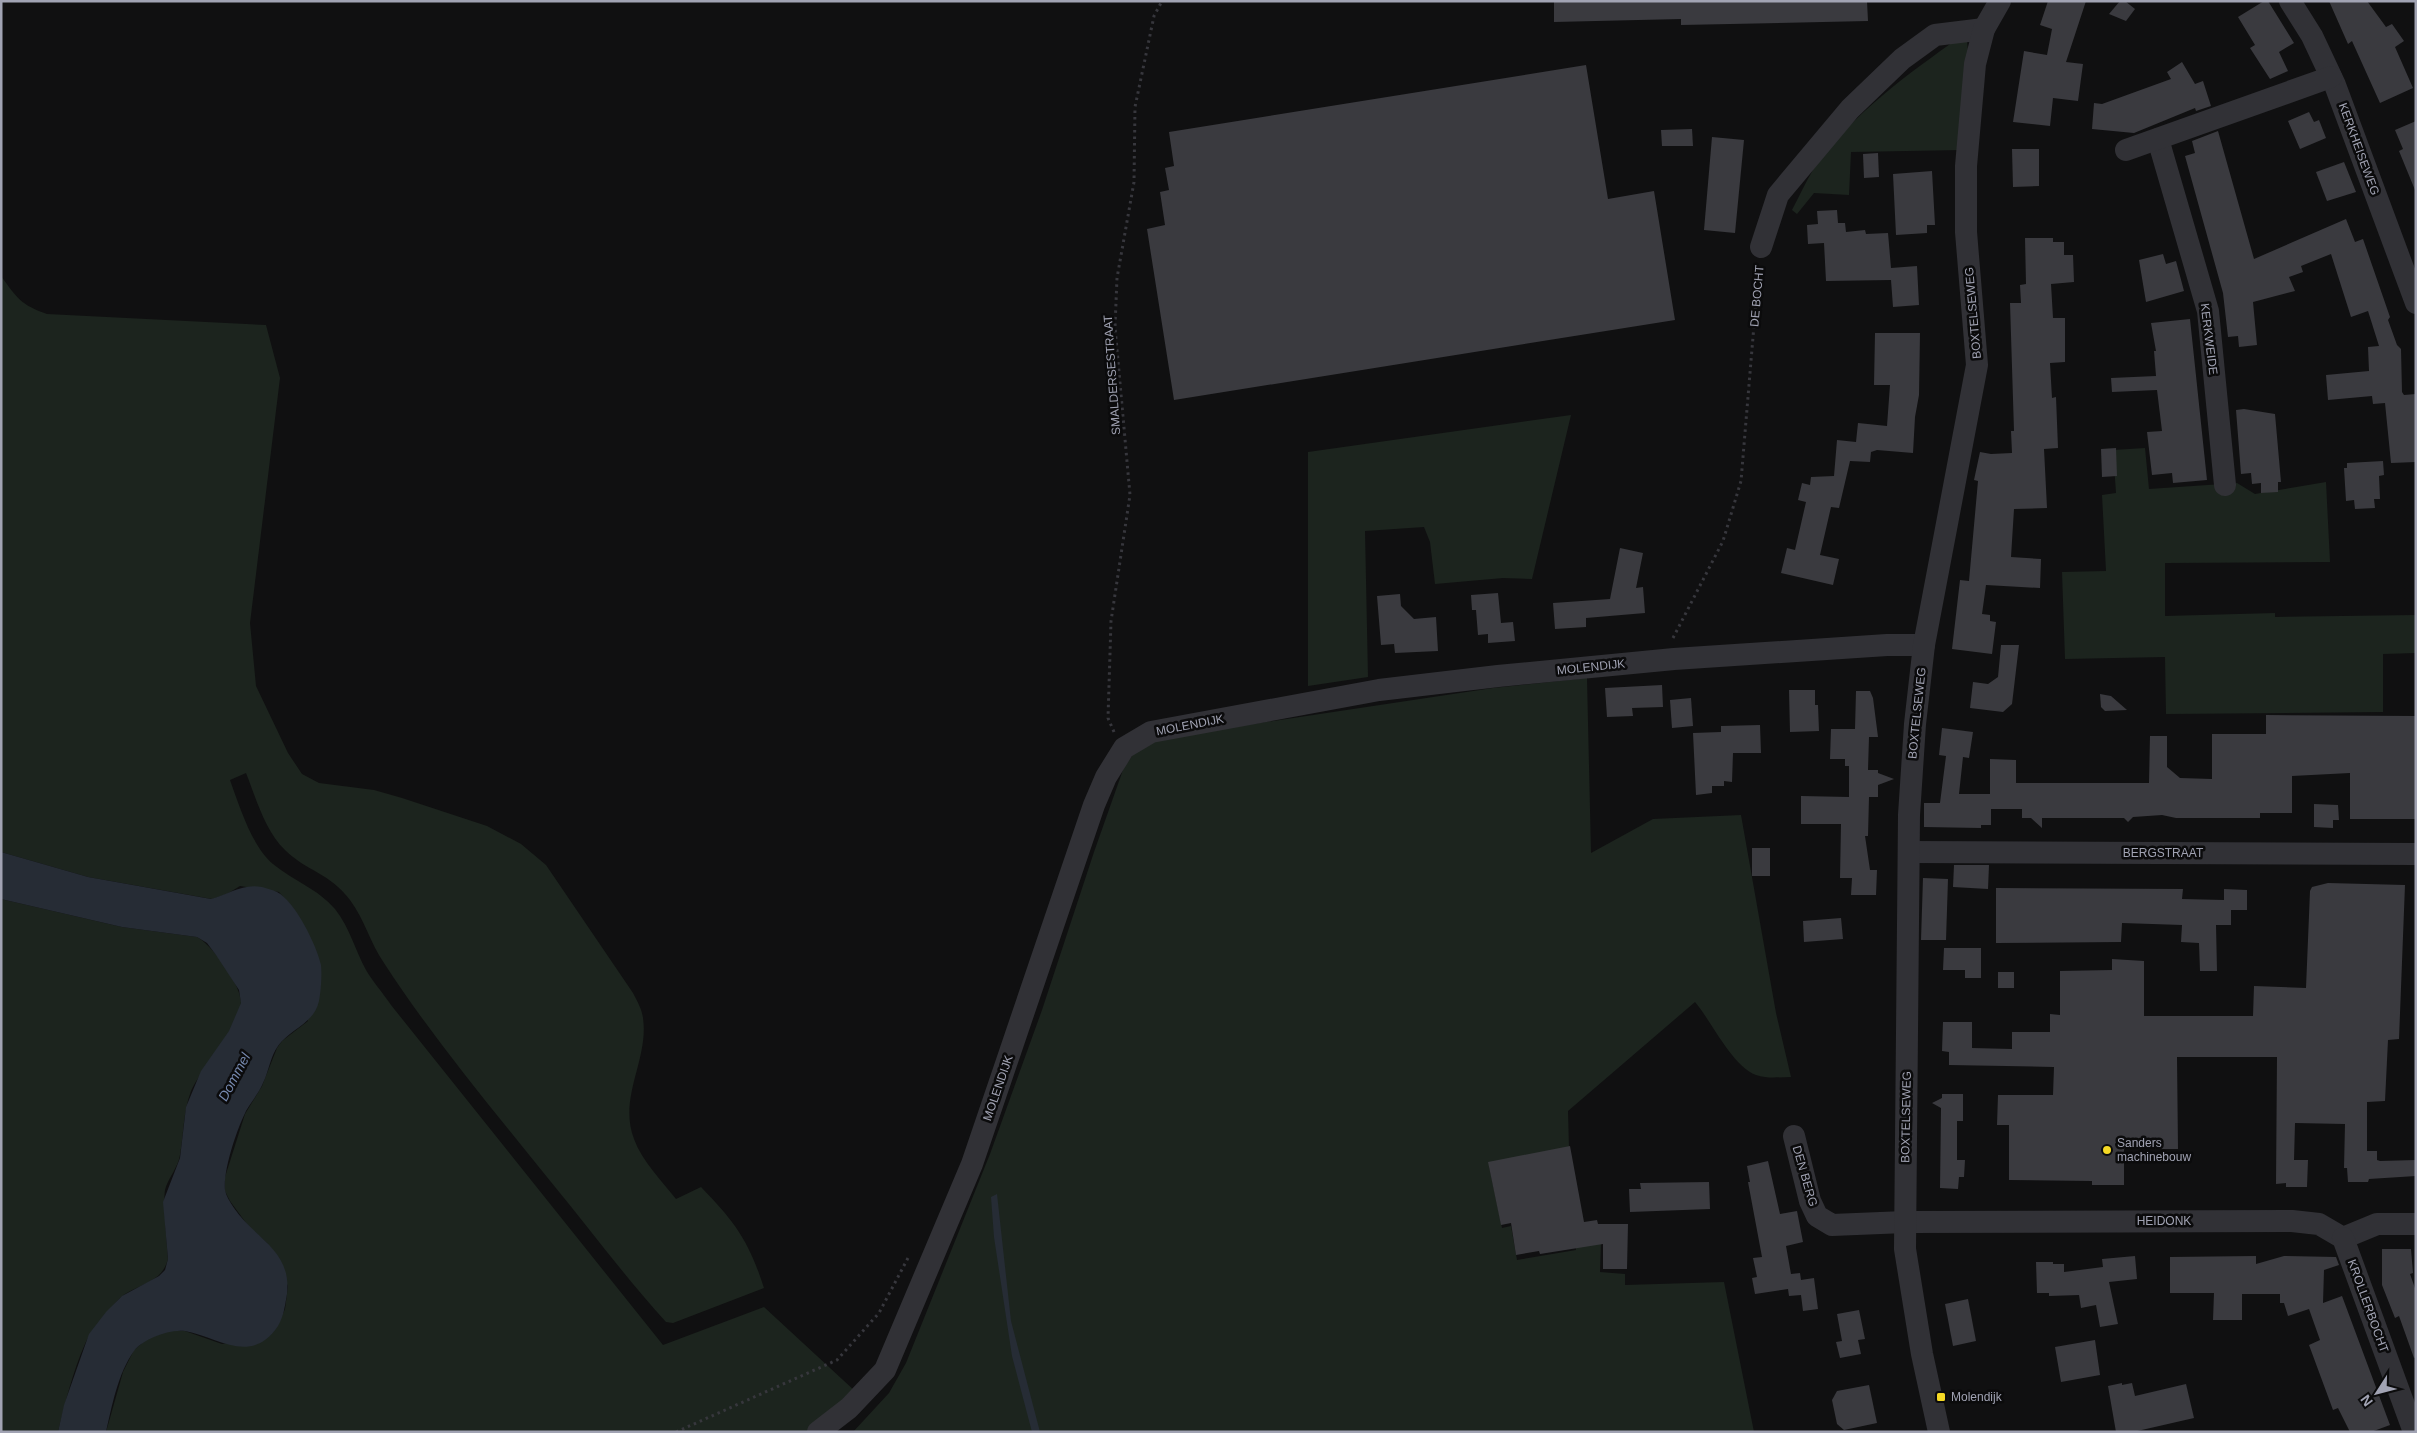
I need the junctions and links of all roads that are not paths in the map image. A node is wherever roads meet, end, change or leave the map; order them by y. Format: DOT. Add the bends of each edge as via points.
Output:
graph roads {
  1 [pos="2000,1"];
  2 [pos="2290,1"];
  3 [pos="1984,29"];
  4 [pos="2331,77"];
  5 [pos="2158,139"];
  6 [pos="2126,150"];
  7 [pos="1761,247"];
  8 [pos="2416,303"];
  9 [pos="2225,485"];
  10 [pos="1924,645"];
  11 [pos="1910,852"];
  12 [pos="2416,854"];
  13 [pos="1794,1136"];
  14 [pos="1905,1222"];
  15 [pos="2416,1224"];
  16 [pos="2343,1238"];
  17 [pos="818,1432"];
  18 [pos="1939,1432"];
  19 [pos="2414,1432"];
  1 -- 3 [label="street, BOXTELSEWEG"];
  2 -- 4 [label="street, KERKHEISEWEG" via="2312,36"];
  3 -- 7 [label="street, DE BOCHT" via="1935,35 1902,59 1856,103 1817,145 1778,195"];
  3 -- 10 [label="street, BOXTELSEWEG" via="1975,64 1966,166 1966,232 1977,365"];
  4 -- 5 [label="street"];
  4 -- 8 [label="street, KERKHEISEWEG"];
  5 -- 6 [label="street"];
  5 -- 9 [label="street, KERKWEIDE" via="2208,311"];
  10 -- 11 [label="street, BOXTELSEWEG" via="1915,724"];
  10 -- 17 [label="street, MOLENDIJK" via="1674,659 1379,690 1151,732 1124,748 1094,805 972,1164 885,1370 850,1408"];
  11 -- 12 [label="street, BERGSTRAAT"];
  11 -- 14 [label="street, BOXTELSEWEG"];
  13 -- 14 [label="street, DEN BERG" via="1810,1201 1817,1216 1832,1225"];
  14 -- 16 [label="street, HEIDONK" via="2292,1221 2319,1224"];
  14 -- 18 [label="street, BOXTELSEWEG" via="1922,1354"];
  15 -- 16 [label="street" via="2377,1224"];
  16 -- 19 [label="street, KROLLERBOCHT"];
}
